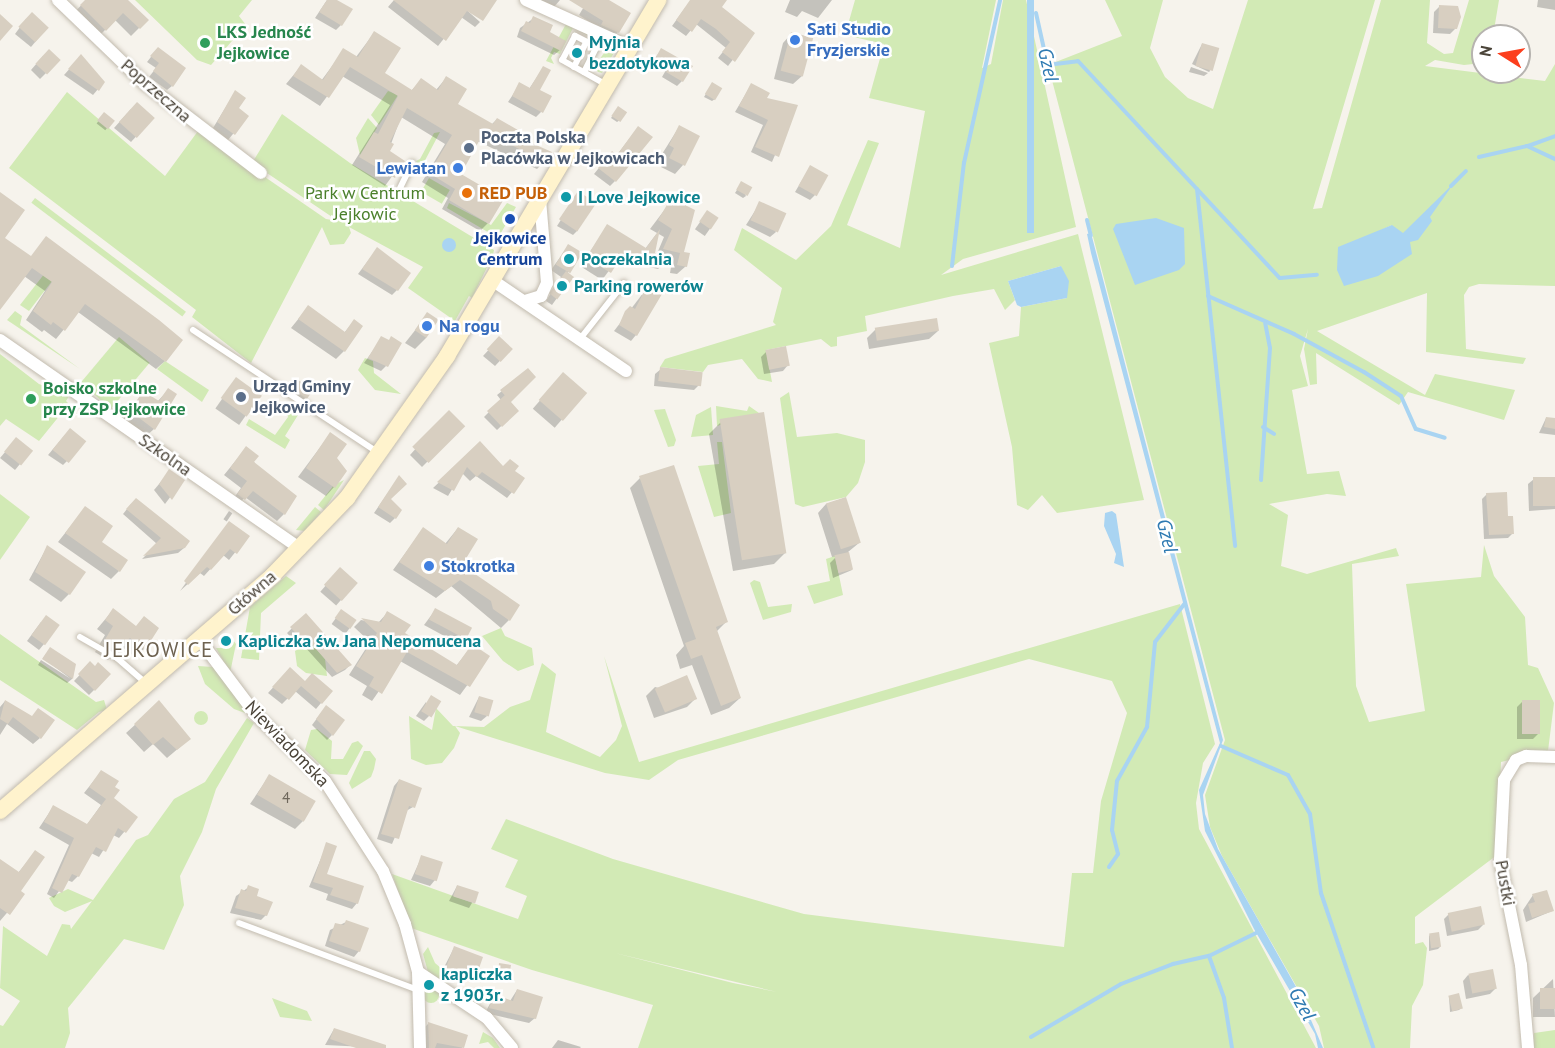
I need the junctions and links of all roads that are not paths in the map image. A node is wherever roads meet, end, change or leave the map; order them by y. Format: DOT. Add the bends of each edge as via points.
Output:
graph roads {
  1 [pos="58,0"];
  2 [pos="526,0"];
  3 [pos="658,0"];
  4 [pos="603,34"];
  5 [pos="586,42"];
  6 [pos="597,47"];
  7 [pos="630,47"];
  8 [pos="574,67"];
  9 [pos="584,72"];
  10 [pos="607,85"];
  11 [pos="412,163"];
  12 [pos="261,173"];
  13 [pos="400,188"];
  14 [pos="540,199"];
  15 [pos="492,280"];
  16 [pos="624,282"];
  17 [pos="525,301"];
  18 [pos="193,330"];
  19 [pos="580,339"];
  20 [pos="0,340"];
  21 [pos="626,371"];
  22 [pos="380,454"];
  23 [pos="301,549"];
  24 [pos="80,636"];
  25 [pos="199,639"];
  26 [pos="147,684"];
  27 [pos="1555,757"];
  28 [pos="0,811"];
  29 [pos="239,923"];
  30 [pos="418,972"];
  31 [pos="419,990"];
  32 [pos="420,1048"];
  33 [pos="512,1048"];
  34 [pos="1528,1048"];
  1 -- 12 [label="street, Poprzeczna" via="145,84"];
  2 -- 4 [label="street"];
  3 -- 7 [label="street, Główna"];
  4 -- 6 [label="lane"];
  4 -- 7 [label="street"];
  5 -- 6 [label="lane"];
  5 -- 8 [label="lane"];
  5 -- 8 [label="lane" via="575,36 562,60"];
  6 -- 9 [label="lane"];
  7 -- 10 [label="street, Główna"];
  8 -- 9 [label="lane"];
  9 -- 10 [label="lane"];
  10 -- 14 [label="street, Główna"];
  11 -- 13 [label="lane"];
  14 -- 15 [label="street, Główna"];
  14 -- 17 [label="street" via="547,283 541,296"];
  15 -- 17 [label="street"];
  15 -- 22 [label="street, Główna"];
  16 -- 19 [label="lane"];
  17 -- 19 [label="street"];
  18 -- 22 [label="lane"];
  19 -- 21 [label="street"];
  20 -- 23 [label="street, Szkolna"];
  22 -- 23 [label="street, Główna"];
  23 -- 25 [label="street, Główna"];
  24 -- 26 [label="lane" via="117,658"];
  25 -- 26 [label="street, Główna"];
  25 -- 30 [label="street, Niewiadomska" via="256,715 325,781 356,824 383,871"];
  26 -- 28 [label="street, Główna"];
  27 -- 34 [label="street, Pustki" via="1526,756 1516,760 1504,780 1500,860 1521,965"];
  29 -- 31 [label="lane"];
  30 -- 31 [label="street, Niewiadomska"];
  30 -- 33 [label="street" via="487,1018"];
  31 -- 32 [label="street, Niewiadomska"];
}
